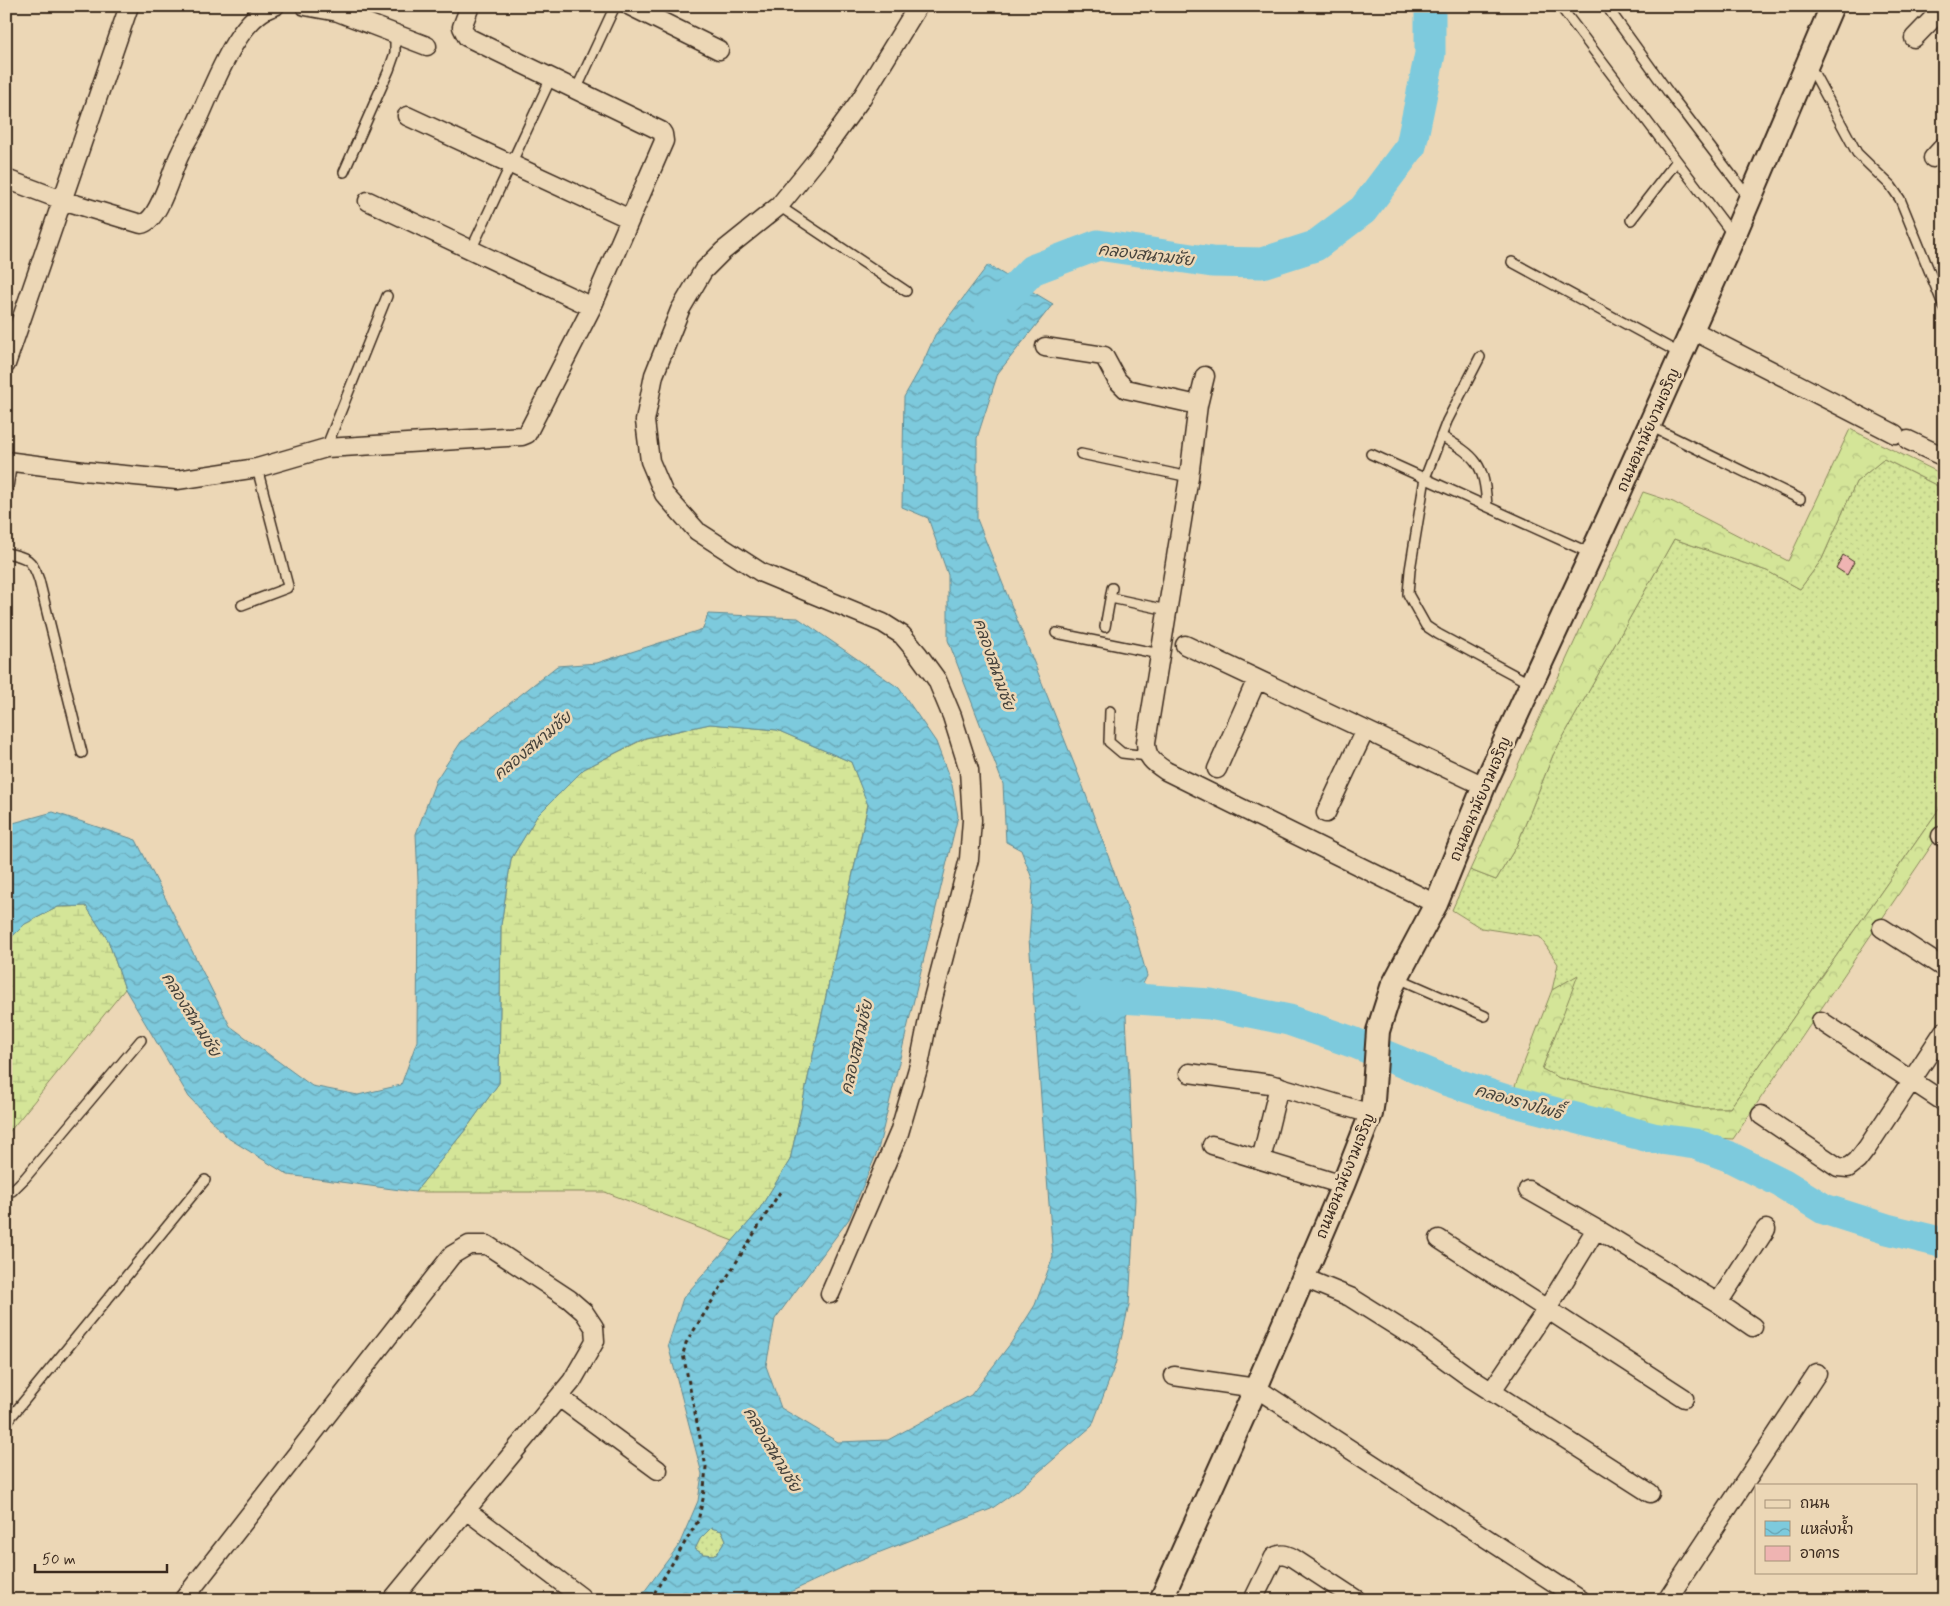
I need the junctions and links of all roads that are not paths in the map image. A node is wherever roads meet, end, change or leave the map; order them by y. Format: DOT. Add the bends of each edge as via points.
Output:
graph roads {
  1 [pos="129,6"];
  2 [pos="275,6"];
  3 [pos="305,6"];
  4 [pos="470,6"];
  5 [pos="615,6"];
  6 [pos="630,6"];
  7 [pos="918,6"];
  8 [pos="1560,6"];
  9 [pos="1832,6"];
  10 [pos="1944,7"];
  11 [pos="1610,10"];
  12 [pos="395,34"];
  13 [pos="1914,38"];
  14 [pos="427,46"];
  15 [pos="719,50"];
  16 [pos="1809,63"];
  17 [pos="551,78"];
  18 [pos="576,90"];
  19 [pos="407,116"];
  20 [pos="1676,162"];
  21 [pos="511,164"];
  22 [pos="344,172"];
  23 [pos="6,179"];
  24 [pos="1750,198"];
  25 [pos="62,200"];
  26 [pos="368,201"];
  27 [pos="778,206"];
  28 [pos="630,219"];
  29 [pos="1631,220"];
  30 [pos="1734,236"];
  31 [pos="471,250"];
  32 [pos="1512,262"];
  33 [pos="906,291"];
  34 [pos="387,296"];
  35 [pos="592,307"];
  36 [pos="1944,307"];
  37 [pos="1692,330"];
  38 [pos="1045,347"];
  39 [pos="1681,354"];
  40 [pos="1480,357"];
  41 [pos="6,364"];
  42 [pos="1205,376"];
  43 [pos="1198,405"];
  44 [pos="1650,426"];
  45 [pos="1441,436"];
  46 [pos="326,448"];
  47 [pos="1081,454"];
  48 [pos="1371,454"];
  49 [pos="1944,457"];
  50 [pos="9,461"];
  51 [pos="257,468"];
  52 [pos="1188,477"];
  53 [pos="1425,478"];
  54 [pos="1800,499"];
  55 [pos="6,500"];
  56 [pos="1487,506"];
  57 [pos="6,552"];
  58 [pos="1592,554"];
  59 [pos="1112,588"];
  60 [pos="1111,598"];
  61 [pos="242,605"];
  62 [pos="1167,610"];
  63 [pos="1105,627"];
  64 [pos="1056,633"];
  65 [pos="1185,645"];
  66 [pos="1160,654"];
  67 [pos="1257,679"];
  68 [pos="1531,684"];
  69 [pos="1110,711"];
  70 [pos="1365,730"];
  71 [pos="82,753"];
  72 [pos="1148,756"];
  73 [pos="1217,769"];
  74 [pos="1484,786"];
  75 [pos="1326,813"];
  76 [pos="1436,904"];
  77 [pos="1882,928"];
  78 [pos="1944,968"];
  79 [pos="1396,977"];
  80 [pos="1485,1016"];
  81 [pos="1821,1021"];
  82 [pos="1944,1031"];
  83 [pos="141,1040"];
  84 [pos="1189,1073"];
  85 [pos="1910,1080"];
  86 [pos="1279,1086"];
  87 [pos="1944,1102"];
  88 [pos="1371,1114"];
  89 [pos="1761,1115"];
  90 [pos="1212,1145"];
  91 [pos="1261,1160"];
  92 [pos="205,1180"];
  93 [pos="1344,1185"];
  94 [pos="6,1190"];
  95 [pos="1528,1190"];
  96 [pos="1596,1229"];
  97 [pos="1766,1229"];
  98 [pos="1439,1239"];
  99 [pos="1304,1278"];
  100 [pos="830,1294"];
  101 [pos="1718,1304"];
  102 [pos="1547,1309"];
  103 [pos="1753,1327"];
  104 [pos="1817,1373"];
  105 [pos="1174,1376"];
  106 [pos="1256,1388"];
  107 [pos="1491,1392"];
  108 [pos="559,1397"];
  109 [pos="1684,1398"];
  110 [pos="6,1423"];
  111 [pos="658,1470"];
  112 [pos="1650,1493"];
  113 [pos="466,1510"];
  114 [pos="580,1597"];
  115 [pos="183,1600"];
  116 [pos="392,1600"];
  117 [pos="1161,1600"];
  118 [pos="1253,1600"];
  119 [pos="1357,1600"];
  120 [pos="1581,1600"];
  121 [pos="1667,1600"];
  1 -- 25 [label="street"];
  2 -- 25 [label="street" via="260,13 238,36 180,152 158,210 150,222 141,224"];
  3 -- 12 [label="street" via="338,12"];
  4 -- 17 [label="street" via="462,26 467,37"];
  5 -- 18 [label="lane"];
  6 -- 15 [label="street"];
  7 -- 27 [label="street" via="860,99 818,158"];
  8 -- 20 [label="lane"];
  9 -- 16 [label="street, ถนนอนามัยงามเจริญ"];
  10 -- 13 [label="street"];
  11 -- 24 [label="lane"];
  12 -- 14 [label="street"];
  12 -- 22 [label="lane" via="395,53 389,70"];
  16 -- 24 [label="street, ถนนอนามัยงามเจริญ"];
  16 -- 36 [label="lane" via="1857,153 1900,199"];
  17 -- 18 [label="street"];
  17 -- 21 [label="lane"];
  18 -- 28 [label="street" via="663,134 664,141"];
  19 -- 21 [label="street"];
  20 -- 29 [label="lane"];
  20 -- 30 [label="lane"];
  21 -- 28 [label="street"];
  21 -- 31 [label="lane"];
  23 -- 25 [label="street"];
  24 -- 30 [label="street, ถนนอนามัยงามเจริญ"];
  25 -- 41 [label="street"];
  26 -- 31 [label="street"];
  27 -- 33 [label="lane"];
  27 -- 100 [label="street" via="722,251 703,271 680,310 654,375 645,421 650,461 664,494 697,531 762,572 883,623 902,635 936,680 952,716 969,770 972,820 969,859 905,1118"];
  28 -- 35 [label="street"];
  30 -- 37 [label="street, ถนนอนามัยงามเจริญ"];
  31 -- 35 [label="street"];
  32 -- 39 [label="lane"];
  34 -- 46 [label="lane"];
  35 -- 46 [label="street" via="525,435"];
  37 -- 39 [label="street, ถนนอนามัยงามเจริญ"];
  37 -- 49 [label="street"];
  38 -- 43 [label="street" via="1104,356 1126,389"];
  39 -- 44 [label="street, ถนนอนามัยงามเจริญ"];
  40 -- 45 [label="lane"];
  42 -- 43 [label="street"];
  43 -- 52 [label="street"];
  44 -- 54 [label="lane"];
  44 -- 58 [label="street, ถนนอนามัยงามเจริญ"];
  45 -- 53 [label="lane"];
  45 -- 56 [label="lane" via="1473,458 1486,490"];
  46 -- 51 [label="street"];
  47 -- 52 [label="lane"];
  48 -- 53 [label="lane"];
  50 -- 51 [label="street" via="83,472 177,480"];
  50 -- 55 [label="lane"];
  51 -- 61 [label="lane" via="289,582 287,588"];
  52 -- 62 [label="street"];
  53 -- 56 [label="lane"];
  53 -- 68 [label="lane" via="1408,594 1418,614 1426,626 1438,634"];
  56 -- 58 [label="lane"];
  57 -- 71 [label="lane" via="22,556 34,567"];
  58 -- 68 [label="street, ถนนอนามัยงามเจริญ"];
  59 -- 60 [label="lane"];
  60 -- 62 [label="lane"];
  60 -- 63 [label="lane"];
  62 -- 66 [label="street"];
  64 -- 66 [label="lane"];
  65 -- 67 [label="street"];
  66 -- 72 [label="street" via="1146,742"];
  67 -- 70 [label="street"];
  67 -- 73 [label="street"];
  68 -- 74 [label="street, ถนนอนามัยงามเจริญ"];
  69 -- 72 [label="lane" via="1109,742 1122,753"];
  70 -- 74 [label="street"];
  70 -- 75 [label="street"];
  72 -- 76 [label="street" via="1166,771"];
  74 -- 76 [label="street, ถนนอนามัยงามเจริญ"];
  76 -- 79 [label="street, ถนนอนามัยงามเจริญ"];
  77 -- 78 [label="street"];
  79 -- 80 [label="lane"];
  79 -- 88 [label="street, ถนนอนามัยงามเจริญ" via="1378,1031"];
  81 -- 85 [label="street"];
  82 -- 85 [label="street"];
  83 -- 94 [label="lane" via="26,1178 12,1191"];
  84 -- 86 [label="street"];
  85 -- 87 [label="street"];
  85 -- 89 [label="street" via="1868,1148 1848,1168 1838,1167"];
  86 -- 88 [label="street"];
  86 -- 91 [label="street"];
  88 -- 93 [label="street, ถนนอนามัยงามเจริญ"];
  90 -- 91 [label="street"];
  91 -- 93 [label="street"];
  92 -- 110 [label="lane"];
  93 -- 99 [label="street, ถนนอนามัยงามเจริญ"];
  95 -- 96 [label="street"];
  96 -- 101 [label="street"];
  96 -- 102 [label="street"];
  97 -- 101 [label="street"];
  98 -- 102 [label="street"];
  99 -- 106 [label="street, ถนนอนามัยงามเจริญ"];
  99 -- 107 [label="street" via="1350,1297 1417,1339"];
  101 -- 103 [label="street"];
  102 -- 107 [label="street"];
  102 -- 109 [label="street"];
  104 -- 121 [label="street"];
  105 -- 106 [label="street"];
  106 -- 117 [label="street, ถนนอนามัยงามเจริญ"];
  106 -- 120 [label="street"];
  107 -- 112 [label="street"];
  108 -- 111 [label="street"];
  108 -- 113 [label="street"];
  108 -- 115 [label="street" via="572,1382 595,1342 594,1327 584,1312 569,1299 487,1245 469,1244 452,1255"];
  113 -- 114 [label="street"];
  113 -- 116 [label="street"];
  118 -- 119 [label="street" via="1274,1557 1279,1554 1288,1555"];
}
